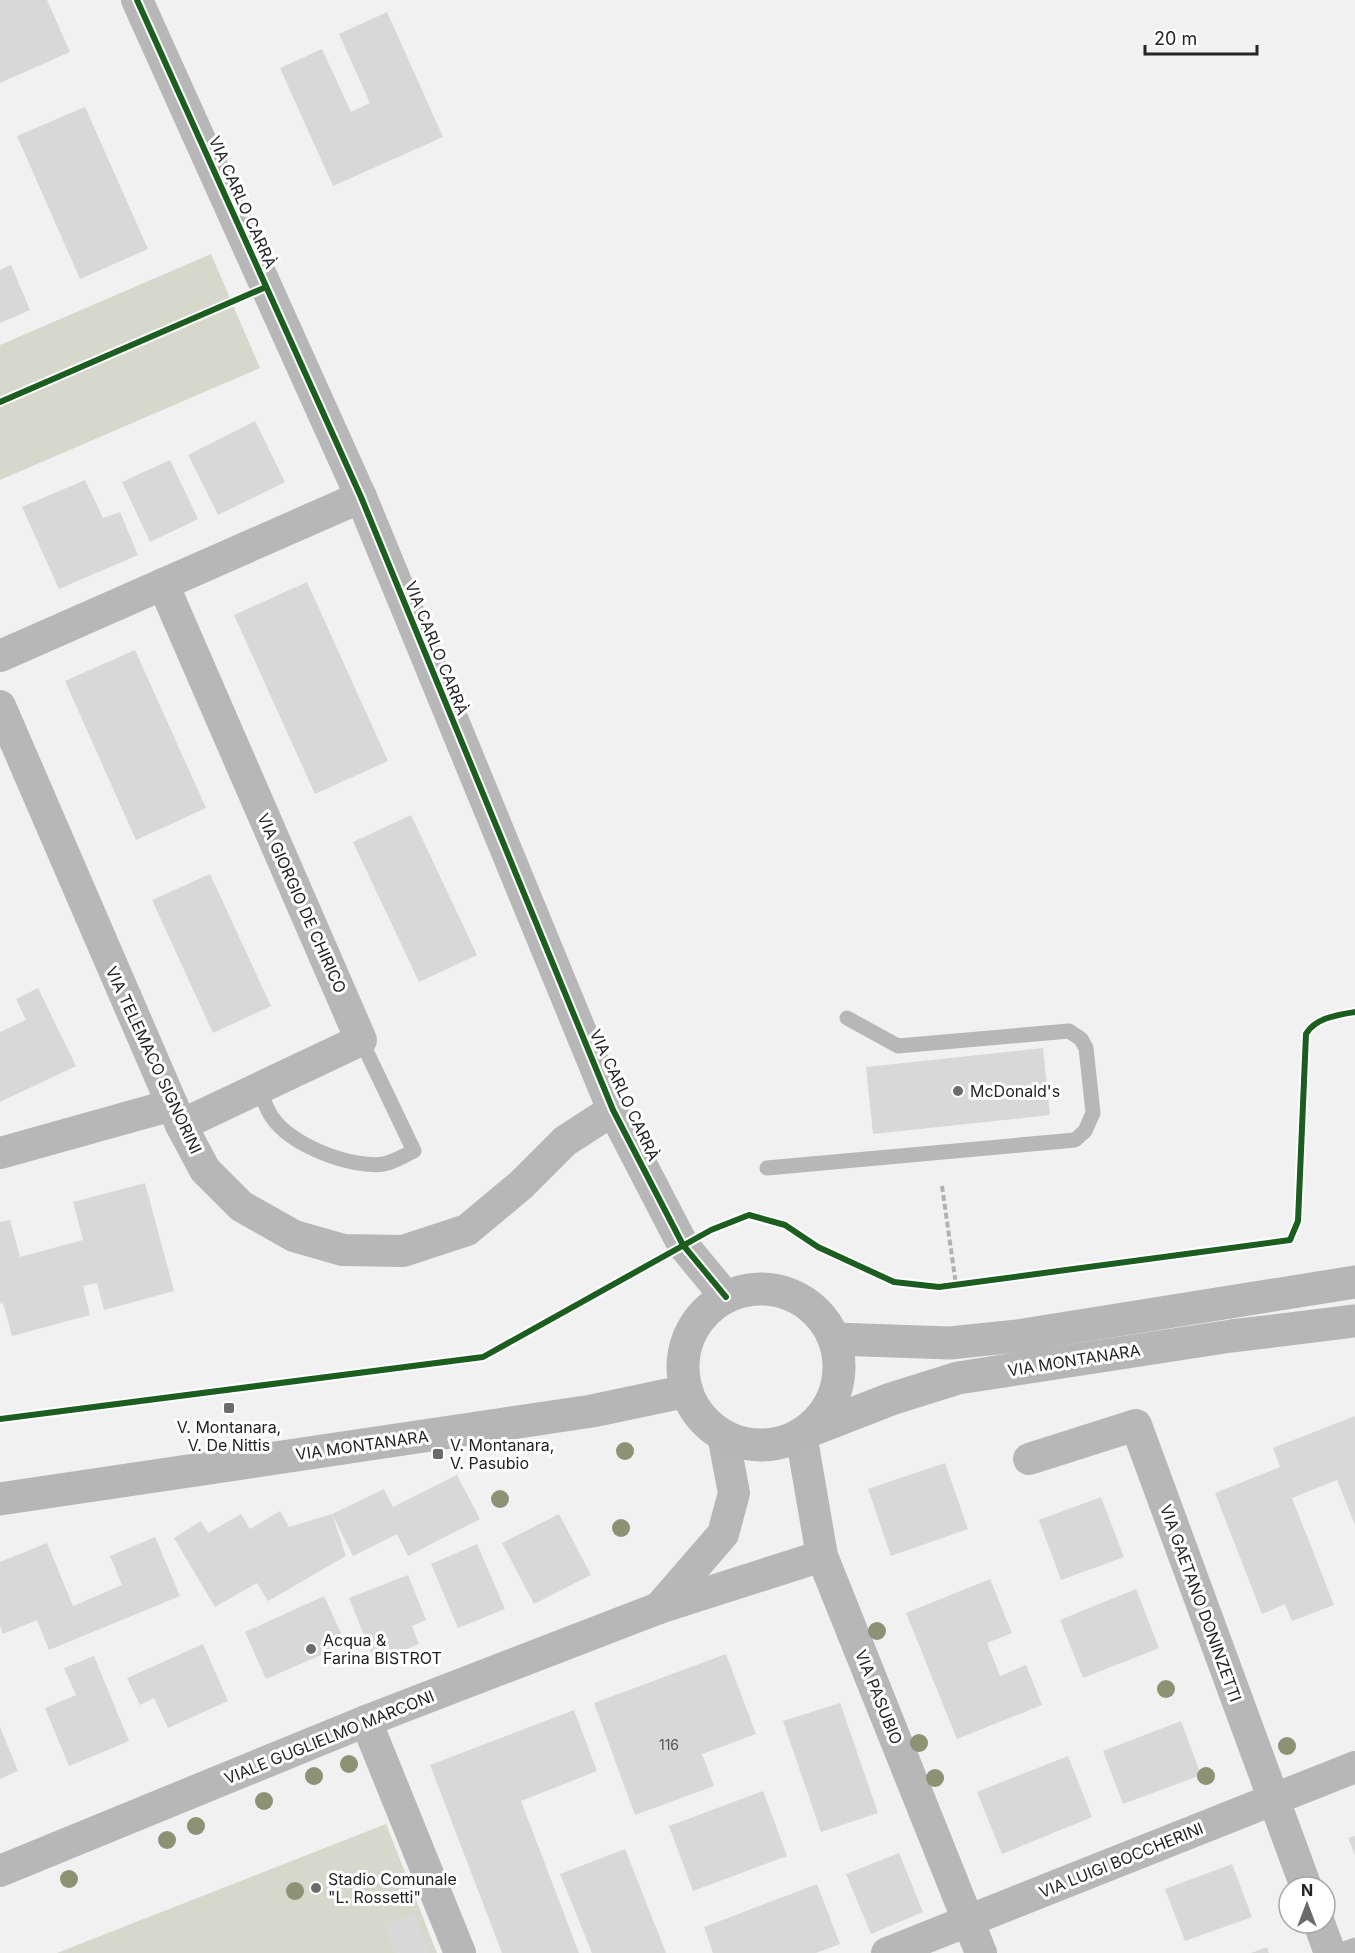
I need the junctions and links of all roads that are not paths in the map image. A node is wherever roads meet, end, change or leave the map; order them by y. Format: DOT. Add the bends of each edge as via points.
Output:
graph roads {
  1 [pos="137,0"];
  2 [pos="361,497"];
  3 [pos="163,584"];
  4 [pos="0,656"];
  5 [pos="0,706"];
  6 [pos="847,1018"];
  7 [pos="362,1040"];
  8 [pos="259,1088"];
  9 [pos="613,1110"];
  10 [pos="176,1115"];
  11 [pos="0,1153"];
  12 [pos="767,1168"];
  13 [pos="1355,1282"];
  14 [pos="726,1297"];
  15 [pos="1355,1321"];
  16 [pos="835,1339"];
  17 [pos="687,1391"];
  18 [pos="801,1434"];
  19 [pos="723,1435"];
  20 [pos="1029,1460"];
  21 [pos="0,1499"];
  22 [pos="822,1556"];
  23 [pos="659,1608"];
  24 [pos="366,1721"];
  25 [pos="1355,1767"];
  26 [pos="1273,1798"];
  27 [pos="0,1871"];
  28 [pos="1301,1875"];
  29 [pos="969,1922"];
  30 [pos="1324,1935"];
  31 [pos="1355,1944"];
  32 [pos="460,1953"];
  33 [pos="887,1953"];
  34 [pos="981,1953"];
  35 [pos="1332,1953"];
  1 -- 2 [label="street, VIA CARLO CARRÀ"];
  2 -- 3 [label="street"];
  2 -- 9 [label="street, VIA CARLO CARRÀ"];
  3 -- 4 [label="street"];
  3 -- 7 [label="street, VIA GIORGIO DE CHIRICO"];
  5 -- 10 [label="street, VIA TELEMACO SIGNORINI"];
  6 -- 12 [label="lane" via="898,1046 1069,1031 1086,1048 1093,1113 1085,1131 1075,1140"];
  7 -- 8 [label="street"];
  7 -- 8 [label="lane" via="414,1151 385,1164 330,1155 295,1140 273,1118"];
  8 -- 10 [label="street"];
  9 -- 10 [label="street, VIA TELEMACO SIGNORINI" via="564,1142 467,1230 403,1251 343,1250 294,1236 241,1206 206,1170"];
  9 -- 14 [label="street, VIA CARLO CARRÀ" via="683,1245"];
  10 -- 11 [label="street"];
  13 -- 16 [label="main road, VIA MONTANARA" via="1018,1336 950,1343"];
  14 -- 16 [label="main road" via="751,1289 777,1290 802,1299 822,1316"];
  14 -- 17 [label="main road" via="707,1310 685,1348 683,1370"];
  15 -- 18 [label="main road, VIA MONTANARA" via="958,1378"];
  16 -- 18 [label="main road" via="840,1360 839,1382 819,1421"];
  17 -- 19 [label="main road" via="707,1424"];
  17 -- 21 [label="main road, VIA MONTANARA" via="592,1411"];
  18 -- 19 [label="main road" via="776,1444 748,1444"];
  18 -- 22 [label="street, VIA PASUBIO"];
  19 -- 23 [label="street, VIALE GUGLIELMO MARCONI" via="734,1493 723,1534"];
  20 -- 26 [label="street, VIA GAETANO DONINZETTI" via="1136,1425"];
  22 -- 23 [label="street, VIALE GUGLIELMO MARCONI"];
  22 -- 29 [label="street, VIA PASUBIO"];
  23 -- 24 [label="street, VIALE GUGLIELMO MARCONI"];
  24 -- 27 [label="street, VIALE GUGLIELMO MARCONI"];
  24 -- 32 [label="street"];
  25 -- 26 [label="street, VIA LUIGI BOCCHERINI"];
  26 -- 28 [label="street, VIA GAETANO DONINZETTI"];
  26 -- 29 [label="street, VIA LUIGI BOCCHERINI"];
  29 -- 33 [label="street, VIA LUIGI BOCCHERINI"];
  29 -- 34 [label="street, VIA PASUBIO"];
  30 -- 35 [label="street"];
  31 -- 35 [label="lane"];
}
